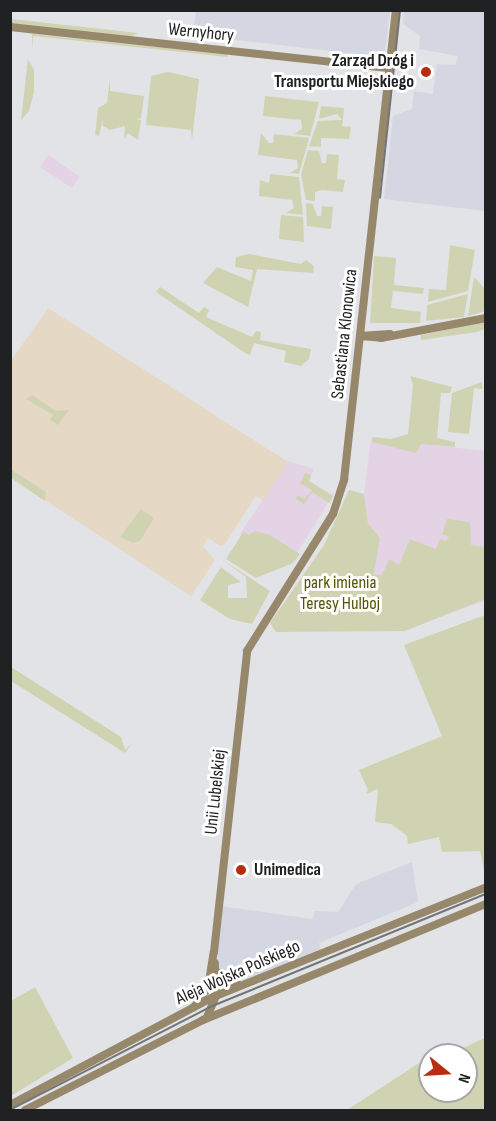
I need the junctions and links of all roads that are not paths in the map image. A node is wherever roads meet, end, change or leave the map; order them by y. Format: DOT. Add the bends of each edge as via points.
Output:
graph roads {
  1 [pos="396,10"];
  2 [pos="10,27"];
  3 [pos="389,68"];
  4 [pos="486,318"];
  5 [pos="361,320"];
  6 [pos="376,333"];
  7 [pos="391,334"];
  8 [pos="360,336"];
  9 [pos="254,638"];
  10 [pos="486,887"];
  11 [pos="486,904"];
  12 [pos="214,952"];
  13 [pos="215,966"];
  14 [pos="243,984"];
  15 [pos="213,985"];
  16 [pos="216,998"];
  17 [pos="194,1007"];
  18 [pos="223,1012"];
  19 [pos="203,1020"];
  20 [pos="10,1105"];
  21 [pos="25,1110"];
  1 -- 3 [label="street, Sebastiana Klonowica"];
  2 -- 3 [label="street, Wernyhory"];
  3 -- 5 [label="street, Sebastiana Klonowica"];
  4 -- 7 [label="street"];
  5 -- 6 [label="street"];
  5 -- 8 [label="street, Sebastiana Klonowica"];
  6 -- 7 [label="street"];
  6 -- 8 [label="street"];
  7 -- 8 [label="street" via="376,339"];
  8 -- 9 [label="street, Sebastiana Klonowica" via="339,497"];
  9 -- 12 [label="street, Unii Lubelskiej" via="244,666"];
  10 -- 14 [label="street, Aleja Wojska Polskiego"];
  11 -- 18 [label="street, Aleja Wojska Polskiego"];
  12 -- 13 [label="street, Unii Lubelskiej"];
  12 -- 15 [label="street, Unii Lubelskiej"];
  13 -- 14 [label="street" via="225,982"];
  13 -- 15 [label="street, Unii Lubelskiej"];
  14 -- 16 [label="street, Aleja Wojska Polskiego"];
  15 -- 16 [label="street, Unii Lubelskiej"];
  15 -- 17 [label="street, Unii Lubelskiej"];
  16 -- 17 [label="street, Aleja Wojska Polskiego"];
  16 -- 18 [label="street, Aleja Wojska Polskiego"];
  16 -- 19 [label="street, Aleja Wojska Polskiego"];
  17 -- 20 [label="street, Aleja Wojska Polskiego"];
  18 -- 19 [label="street, Aleja Wojska Polskiego"];
  19 -- 21 [label="street, Aleja Wojska Polskiego"];
}
